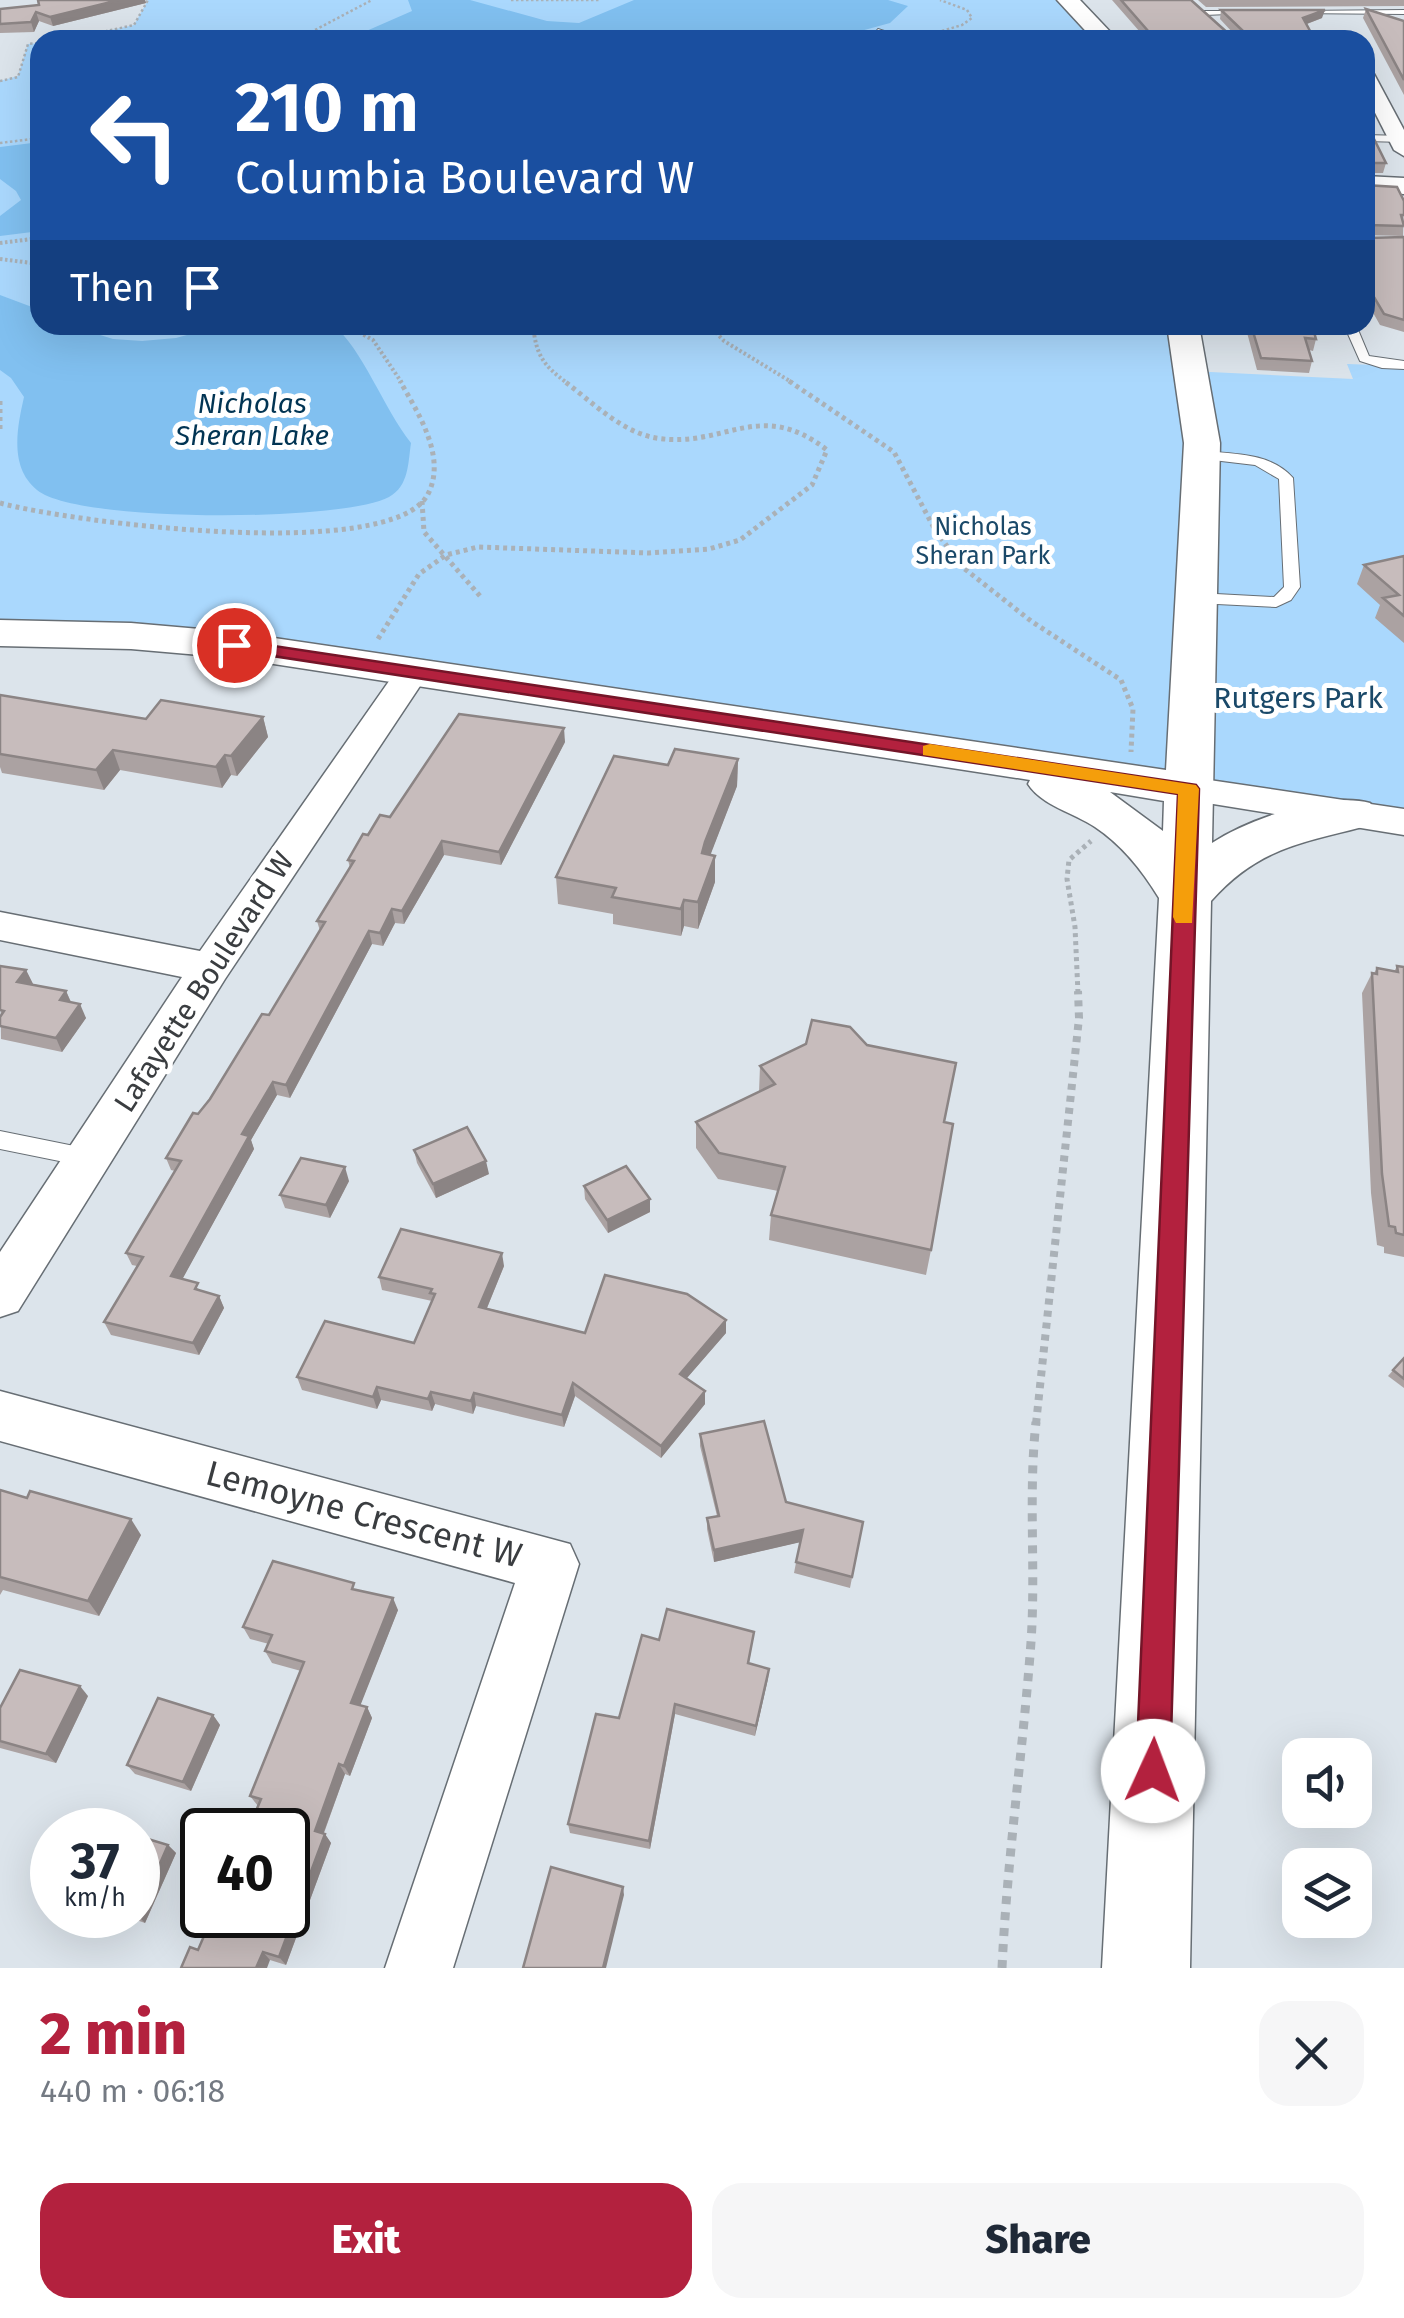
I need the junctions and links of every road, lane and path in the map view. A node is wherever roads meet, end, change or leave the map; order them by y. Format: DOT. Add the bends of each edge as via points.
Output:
graph roads {
  1 [pos="148,0"];
  2 [pos="372,0"];
  3 [pos="511,0"];
  4 [pos="600,0"];
  5 [pos="940,0"];
  6 [pos="1068,0"];
  7 [pos="1404,12"];
  8 [pos="1264,13"];
  9 [pos="1284,13"];
  10 [pos="111,30"];
  11 [pos="314,30"];
  12 [pos="945,30"];
  13 [pos="1097,30"];
  14 [pos="1223,30"];
  15 [pos="30,44"];
  16 [pos="0,81"];
  17 [pos="1375,93"];
  18 [pos="1379,101"];
  19 [pos="1404,102"];
  20 [pos="30,139"];
  21 [pos="1375,139"];
  22 [pos="0,143"];
  23 [pos="1402,143"];
  24 [pos="1375,185"];
  25 [pos="1404,186"];
  26 [pos="30,239"];
  27 [pos="0,243"];
  28 [pos="0,260"];
  29 [pos="30,263"];
  30 [pos="363,335"];
  31 [pos="534,335"];
  32 [pos="718,335"];
  33 [pos="1184,335"];
  34 [pos="1354,335"];
  35 [pos="1404,365"];
  36 [pos="0,401"];
  37 [pos="0,434"];
  38 [pos="1201,455"];
  39 [pos="422,501"];
  40 [pos="0,503"];
  41 [pos="446,555"];
  42 [pos="480,596"];
  43 [pos="1197,598"];
  44 [pos="0,633"];
  45 [pos="363,664"];
  46 [pos="413,671"];
  47 [pos="1188,789"];
  48 [pos="1129,802"];
  49 [pos="1353,814"];
  50 [pos="1404,822"];
  51 [pos="1184,897"];
  52 [pos="0,926"];
  53 [pos="210,968"];
  54 [pos="0,1140"];
  55 [pos="89,1158"];
  56 [pos="0,1295"];
  57 [pos="0,1416"];
  58 [pos="420,1968"];
  59 [pos="1002,1968"];
  60 [pos="1146,1968"];
  1 -- 10 [label="path" via="134,25"];
  2 -- 11 [label="path"];
  3 -- 4 [label="path"];
  5 -- 12 [label="path" via="968,10 972,18"];
  6 -- 13 [label="street"];
  7 -- 9 [label="lane"];
  8 -- 14 [label="lane" via="1200,10"];
  15 -- 16 [label="path" via="18,76"];
  17 -- 18 [label="street"];
  18 -- 19 [label="street"];
  18 -- 23 [label="street"];
  20 -- 22 [label="path"];
  21 -- 23 [label="lane"];
  24 -- 25 [label="street"];
  26 -- 27 [label="path"];
  28 -- 29 [label="path"];
  30 -- 39 [label="path" via="377,343 427,432 436,472"];
  31 -- 41 [label="path" via="545,367 638,433 686,437 746,424 779,426 812,434 828,450 812,485 740,540 708,549 478,547"];
  32 -- 48 [label="path" via="894,452 960,566 1121,680 1133,709"];
  33 -- 38 [label="street"];
  34 -- 35 [label="lane" via="1364,358"];
  36 -- 37 [label="path"];
  38 -- 43 [label="street"];
  38 -- 43 [label="lane" via="1267,464 1286,478 1292,587 1276,602"];
  39 -- 40 [label="path" via="394,520 314,532 99,526"];
  39 -- 41 [label="path" via="424,532"];
  41 -- 42 [label="path"];
  41 -- 45 [label="path" via="419,574"];
  43 -- 47 [label="street"];
  44 -- 45 [label="street" via="200,642"];
  45 -- 46 [label="street"];
  46 -- 48 [label="street" via="958,755 1102,806"];
  46 -- 53 [label="street, Lafayette Boulevard W"];
  47 -- 48 [label="street"];
  47 -- 49 [label="street"];
  47 -- 51 [label="street"];
  48 -- 51 [label="street"];
  48 -- 59 [label="path" via="1069,860 1079,1018 1032,1459 1031,1640"];
  49 -- 50 [label="street"];
  49 -- 51 [label="street" via="1283,827 1250,842 1214,863"];
  51 -- 60 [label="street"];
  52 -- 53 [label="street"];
  53 -- 55 [label="street, Lafayette Boulevard W"];
  54 -- 55 [label="lane"];
  55 -- 56 [label="street, Lafayette Boulevard W"];
  57 -- 58 [label="street, Lemoyne Crescent W" via="550,1564"];
}
